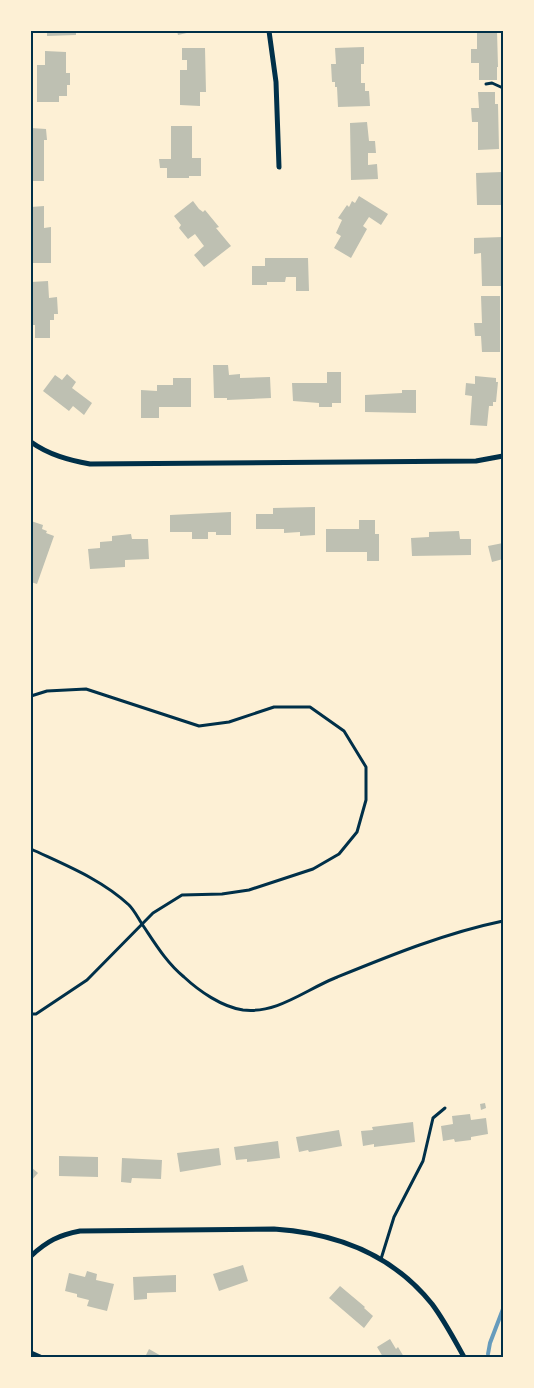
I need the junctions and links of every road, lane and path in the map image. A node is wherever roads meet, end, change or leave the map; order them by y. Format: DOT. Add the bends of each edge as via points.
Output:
graph roads {
  1 [pos="269,31"];
  2 [pos="486,84"];
  3 [pos="503,88"];
  4 [pos="279,167"];
  5 [pos="31,442"];
  6 [pos="503,456"];
  7 [pos="31,696"];
  8 [pos="31,849"];
  9 [pos="503,922"];
  10 [pos="142,924"];
  11 [pos="31,1014"];
  12 [pos="445,1108"];
  13 [pos="31,1256"];
  14 [pos="381,1260"];
  15 [pos="31,1353"];
  16 [pos="40,1357"];
  17 [pos="464,1357"];
  1 -- 4 [label="street" via="275,74"];
  2 -- 3 [label="lane"];
  5 -- 6 [label="street" via="66,460 90,464 476,461"];
  7 -- 10 [label="lane" via="47,691 86,689 199,726 229,722 274,707 310,707 344,731 366,767 366,800 357,832 339,854 313,869 249,890 182,895"];
  8 -- 10 [label="lane" via="89,876 130,906"];
  9 -- 10 [label="lane" via="412,948 328,980 294,999 258,1010 231,1007 183,977 164,957"];
  10 -- 11 [label="lane" via="87,980 36,1014"];
  12 -- 14 [label="lane" via="433,1118 423,1161 394,1218"];
  13 -- 14 [label="street" via="44,1244 64,1234 80,1231 274,1229 330,1236"];
  14 -- 17 [label="street" via="412,1283 431,1304"];
  15 -- 16 [label="street"];
}
